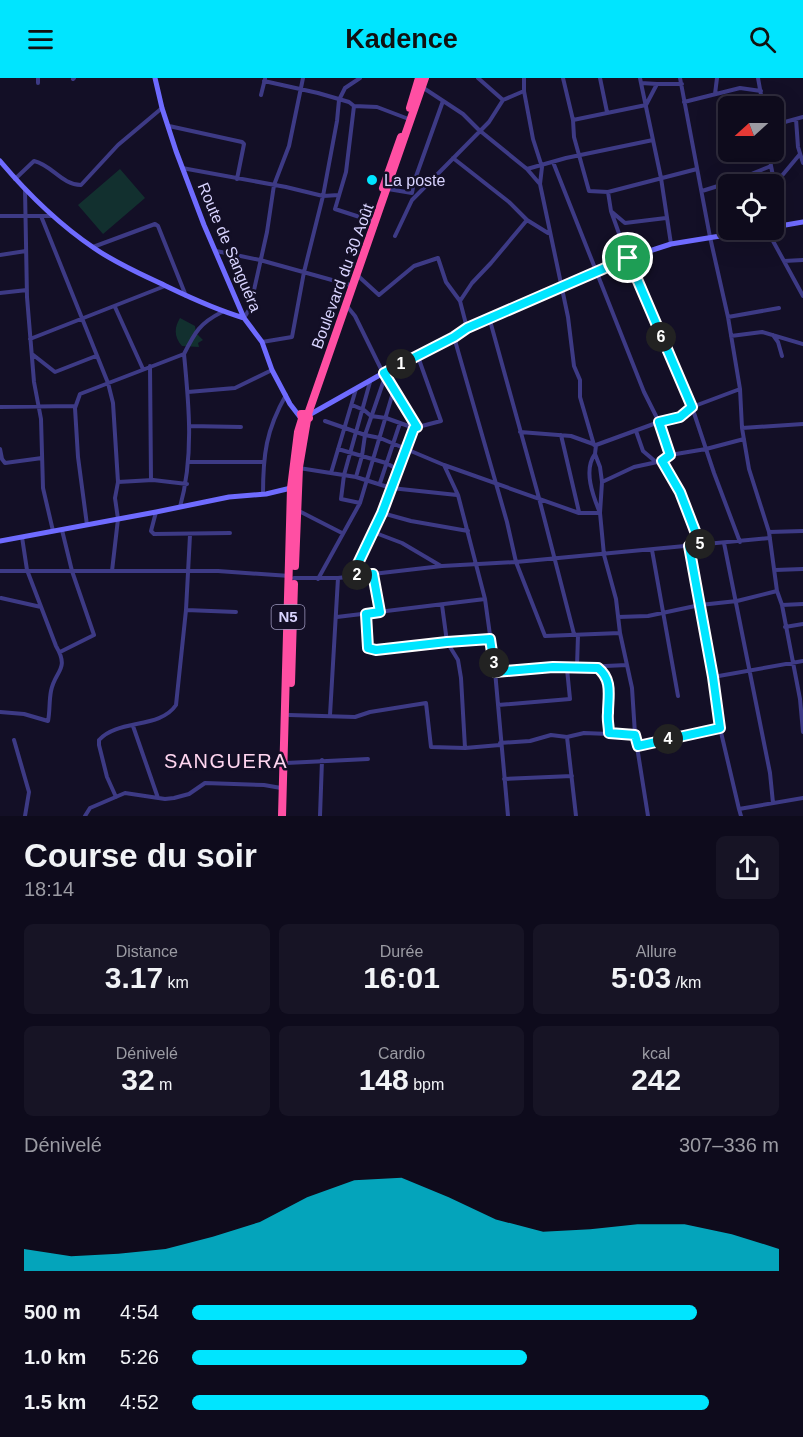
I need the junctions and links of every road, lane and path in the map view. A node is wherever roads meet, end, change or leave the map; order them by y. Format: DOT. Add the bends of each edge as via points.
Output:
graph roads {
  1 [pos="155,78"];
  2 [pos="303,78"];
  3 [pos="360,78"];
  4 [pos="419,78"];
  5 [pos="425,78"];
  6 [pos="478,78"];
  7 [pos="524,78"];
  8 [pos="563,78"];
  9 [pos="600,78"];
  10 [pos="680,78"];
  11 [pos="717,78"];
  12 [pos="758,78"];
  13 [pos="265,79"];
  14 [pos="641,80"];
  15 [pos="657,84"];
  16 [pos="682,84"];
  17 [pos="422,87"];
  18 [pos="301,89"];
  19 [pos="524,91"];
  20 [pos="761,91"];
  21 [pos="715,94"];
  22 [pos="261,95"];
  23 [pos="762,96"];
  24 [pos="339,99"];
  25 [pos="503,100"];
  26 [pos="443,101"];
  27 [pos="684,102"];
  28 [pos="646,105"];
  29 [pos="354,106"];
  30 [pos="162,108"];
  31 [pos="607,112"];
  32 [pos="803,117"];
  33 [pos="406,118"];
  34 [pos="796,119"];
  35 [pos="573,120"];
  36 [pos="784,122"];
  37 [pos="169,126"];
  38 [pos="479,130"];
  39 [pos="653,140"];
  40 [pos="800,154"];
  41 [pos="580,156"];
  42 [pos="453,158"];
  43 [pos="0,161"];
  44 [pos="553,162"];
  45 [pos="770,162"];
  46 [pos="803,163"];
  47 [pos="542,166"];
  48 [pos="771,166"];
  49 [pos="182,168"];
  50 [pos="527,169"];
  51 [pos="697,169"];
  52 [pos="754,174"];
  53 [pos="773,174"];
  54 [pos="783,174"];
  55 [pos="661,178"];
  56 [pos="15,179"];
  57 [pos="237,179"];
  58 [pos="540,184"];
  59 [pos="274,185"];
  60 [pos="718,187"];
  61 [pos="26,189"];
  62 [pos="388,189"];
  63 [pos="702,191"];
  64 [pos="608,192"];
  65 [pos="412,194"];
  66 [pos="339,195"];
  67 [pos="323,196"];
  68 [pos="412,200"];
  69 [pos="611,211"];
  70 [pos="25,215"];
  71 [pos="0,216"];
  72 [pos="41,216"];
  73 [pos="56,217"];
  74 [pos="666,218"];
  75 [pos="527,220"];
  76 [pos="372,221"];
  77 [pos="803,222"];
  78 [pos="784,225"];
  79 [pos="549,233"];
  80 [pos="718,235"];
  81 [pos="395,236"];
  82 [pos="710,237"];
  83 [pos="772,240"];
  84 [pos="671,244"];
  85 [pos="92,247"];
  86 [pos="26,251"];
  87 [pos="216,251"];
  88 [pos="0,255"];
  89 [pos="628,258"];
  90 [pos="260,260"];
  91 [pos="803,260"];
  92 [pos="784,261"];
  93 [pos="596,271"];
  94 [pos="304,272"];
  95 [pos="356,274"];
  96 [pos="350,285"];
  97 [pos="166,286"];
  98 [pos="561,287"];
  99 [pos="27,290"];
  100 [pos="0,293"];
  101 [pos="186,296"];
  102 [pos="803,296"];
  103 [pos="460,301"];
  104 [pos="345,304"];
  105 [pos="115,306"];
  106 [pos="779,308"];
  107 [pos="222,312"];
  108 [pos="489,317"];
  109 [pos="728,317"];
  110 [pos="244,318"];
  111 [pos="81,320"];
  112 [pos="467,328"];
  113 [pos="772,334"];
  114 [pos="731,336"];
  115 [pos="454,337"];
  116 [pos="30,339"];
  117 [pos="262,342"];
  118 [pos="803,344"];
  119 [pos="32,353"];
  120 [pos="184,354"];
  121 [pos="417,354"];
  122 [pos="96,356"];
  123 [pos="782,356"];
  124 [pos="150,366"];
  125 [pos="143,369"];
  126 [pos="272,370"];
  127 [pos="385,375"];
  128 [pos="370,382"];
  129 [pos="108,383"];
  130 [pos="356,389"];
  131 [pos="394,389"];
  132 [pos="740,389"];
  133 [pos="188,392"];
  134 [pos="286,395"];
  135 [pos="352,405"];
  136 [pos="75,406"];
  137 [pos="0,407"];
  138 [pos="39,407"];
  139 [pos="692,407"];
  140 [pos="364,410"];
  141 [pos="305,416"];
  142 [pos="371,416"];
  143 [pos="386,418"];
  144 [pos="326,421"];
  145 [pos="659,422"];
  146 [pos="400,423"];
  147 [pos="803,424"];
  148 [pos="189,426"];
  149 [pos="241,427"];
  150 [pos="345,427"];
  151 [pos="415,428"];
  152 [pos="742,428"];
  153 [pos="636,431"];
  154 [pos="358,432"];
  155 [pos="520,432"];
  156 [pos="365,435"];
  157 [pos="561,435"];
  158 [pos="380,438"];
  159 [pos="744,439"];
  160 [pos="393,444"];
  161 [pos="595,445"];
  162 [pos="0,448"];
  163 [pos="406,448"];
  164 [pos="338,449"];
  165 [pos="706,449"];
  166 [pos="351,453"];
  167 [pos="596,454"];
  168 [pos="670,455"];
  169 [pos="362,456"];
  170 [pos="42,458"];
  171 [pos="372,459"];
  172 [pos="659,461"];
  173 [pos="189,462"];
  174 [pos="263,462"];
  175 [pos="386,463"];
  176 [pos="444,465"];
  177 [pos="299,467"];
  178 [pos="399,470"];
  179 [pos="331,473"];
  180 [pos="344,475"];
  181 [pos="356,477"];
  182 [pos="151,480"];
  183 [pos="368,481"];
  184 [pos="118,482"];
  185 [pos="494,482"];
  186 [pos="602,482"];
  187 [pos="380,483"];
  188 [pos="187,484"];
  189 [pos="291,488"];
  190 [pos="391,488"];
  191 [pos="263,494"];
  192 [pos="458,495"];
  193 [pos="539,498"];
  194 [pos="360,502"];
  195 [pos="180,507"];
  196 [pos="297,510"];
  197 [pos="156,512"];
  198 [pos="382,513"];
  199 [pos="579,513"];
  200 [pos="600,513"];
  201 [pos="118,519"];
  202 [pos="87,525"];
  203 [pos="62,530"];
  204 [pos="53,531"];
  205 [pos="468,531"];
  206 [pos="803,531"];
  207 [pos="373,532"];
  208 [pos="769,532"];
  209 [pos="230,533"];
  210 [pos="342,533"];
  211 [pos="190,535"];
  212 [pos="22,537"];
  213 [pos="770,538"];
  214 [pos="0,541"];
  215 [pos="740,542"];
  216 [pos="724,543"];
  217 [pos="700,544"];
  218 [pos="689,546"];
  219 [pos="652,550"];
  220 [pos="604,555"];
  221 [pos="554,558"];
  222 [pos="516,562"];
  223 [pos="442,566"];
  224 [pos="476,566"];
  225 [pos="803,569"];
  226 [pos="27,570"];
  227 [pos="775,570"];
  228 [pos="0,571"];
  229 [pos="72,571"];
  230 [pos="112,571"];
  231 [pos="188,571"];
  232 [pos="373,574"];
  233 [pos="352,576"];
  234 [pos="292,577"];
  235 [pos="338,578"];
  236 [pos="318,579"];
  237 [pos="777,591"];
  238 [pos="1,598"];
  239 [pos="484,599"];
  240 [pos="737,601"];
  241 [pos="803,604"];
  242 [pos="442,605"];
  243 [pos="700,605"];
  244 [pos="782,605"];
  245 [pos="41,607"];
  246 [pos="186,610"];
  247 [pos="236,612"];
  248 [pos="380,612"];
  249 [pos="662,613"];
  250 [pos="366,614"];
  251 [pos="337,617"];
  252 [pos="618,617"];
  253 [pos="803,624"];
  254 [pos="785,627"];
  255 [pos="620,633"];
  256 [pos="576,635"];
  257 [pos="490,639"];
  258 [pos="447,642"];
  259 [pos="60,652"];
  260 [pos="803,661"];
  261 [pos="792,663"];
  262 [pos="627,665"];
  263 [pos="577,667"];
  264 [pos="598,668"];
  265 [pos="567,669"];
  266 [pos="749,670"];
  267 [pos="495,672"];
  268 [pos="713,677"];
  269 [pos="678,696"];
  270 [pos="802,699"];
  271 [pos="498,705"];
  272 [pos="0,711"];
  273 [pos="289,715"];
  274 [pos="330,715"];
  275 [pos="133,726"];
  276 [pos="720,728"];
  277 [pos="803,732"];
  278 [pos="609,733"];
  279 [pos="635,735"];
  280 [pos="567,737"];
  281 [pos="14,740"];
  282 [pos="500,744"];
  283 [pos="638,746"];
  284 [pos="465,748"];
  285 [pos="368,759"];
  286 [pos="322,760"];
  287 [pos="286,763"];
  288 [pos="572,776"];
  289 [pos="504,779"];
  290 [pos="282,788"];
  291 [pos="116,797"];
  292 [pos="158,798"];
  293 [pos="803,798"];
  294 [pos="773,803"];
  295 [pos="739,809"];
  296 [pos="25,816"];
  297 [pos="86,816"];
  298 [pos="283,816"];
  299 [pos="320,816"];
  300 [pos="508,816"];
  301 [pos="576,816"];
  302 [pos="648,816"];
  303 [pos="741,816"];
  1 -- 30 [label="street, Route de Sanguéra"];
  2 -- 18 [label="street"];
  3 -- 24 [label="street" via="345,87"];
  4 -- 33 [label="highway, Boulevard du 30 Août / N5"];
  5 -- 17 [label="highway, Boulevard du 30 Août / N5"];
  6 -- 25 [label="street"];
  7 -- 19 [label="street"];
  8 -- 35 [label="street"];
  9 -- 31 [label="street"];
  10 -- 16 [label="street"];
  11 -- 21 [label="street"];
  12 -- 20 [label="street"];
  13 -- 18 [label="street"];
  13 -- 22 [label="street"];
  14 -- 15 [label="street"];
  14 -- 28 [label="street"];
  15 -- 16 [label="street"];
  15 -- 28 [label="street"];
  16 -- 27 [label="street"];
  17 -- 26 [label="street"];
  17 -- 62 [label="highway, Boulevard du 30 Août / N5"];
  18 -- 24 [label="street"];
  18 -- 59 [label="street" via="289,146"];
  19 -- 25 [label="street"];
  19 -- 47 [label="street"];
  20 -- 21 [label="street" via="740,88"];
  20 -- 23 [label="street"];
  21 -- 27 [label="street"];
  24 -- 29 [label="street"];
  24 -- 67 [label="street"];
  25 -- 38 [label="street"];
  26 -- 38 [label="street"];
  26 -- 65 [label="street"];
  27 -- 51 [label="street"];
  28 -- 31 [label="street"];
  28 -- 39 [label="street"];
  29 -- 33 [label="street" via="377,107"];
  29 -- 66 [label="street" via="346,172"];
  30 -- 37 [label="street, Route de Sanguéra"];
  30 -- 56 [label="street" via="118,145 81,185 34,161"];
  31 -- 35 [label="street"];
  32 -- 34 [label="street"];
  33 -- 76 [label="highway, Boulevard du 30 Août / N5"];
  34 -- 36 [label="street"];
  34 -- 40 [label="street"];
  35 -- 41 [label="street"];
  37 -- 49 [label="street, Route de Sanguéra"];
  37 -- 57 [label="street" via="242,142"];
  38 -- 42 [label="street"];
  38 -- 50 [label="street"];
  39 -- 41 [label="street"];
  39 -- 55 [label="street"];
  40 -- 46 [label="street"];
  40 -- 54 [label="street"];
  41 -- 44 [label="street"];
  41 -- 64 [label="street" via="589,190"];
  42 -- 68 [label="street"];
  42 -- 75 [label="street"];
  43 -- 56 [label="street"];
  44 -- 47 [label="street"];
  44 -- 93 [label="street"];
  45 -- 48 [label="street"];
  47 -- 50 [label="street"];
  47 -- 58 [label="street"];
  48 -- 52 [label="street"];
  48 -- 53 [label="street"];
  49 -- 57 [label="street"];
  49 -- 87 [label="street, Route de Sanguéra"];
  50 -- 58 [label="street"];
  51 -- 55 [label="street"];
  51 -- 63 [label="street"];
  55 -- 64 [label="street"];
  55 -- 74 [label="street"];
  56 -- 61 [label="street"];
  57 -- 59 [label="street"];
  58 -- 79 [label="street"];
  59 -- 67 [label="street"];
  59 -- 90 [label="street"];
  60 -- 63 [label="street"];
  61 -- 70 [label="street"];
  61 -- 73 [label="street"];
  62 -- 65 [label="street"];
  62 -- 95 [label="highway, Boulevard du 30 Août / N5"];
  63 -- 82 [label="street"];
  64 -- 69 [label="street"];
  65 -- 68 [label="street"];
  66 -- 67 [label="street"];
  66 -- 76 [label="street" via="335,209"];
  67 -- 94 [label="street"];
  68 -- 81 [label="street"];
  69 -- 74 [label="street" via="625,223"];
  69 -- 89 [label="street"];
  70 -- 71 [label="street"];
  70 -- 72 [label="street"];
  70 -- 86 [label="street"];
  72 -- 73 [label="street"];
  72 -- 111 [label="street"];
  73 -- 85 [label="street"];
  74 -- 84 [label="street"];
  75 -- 79 [label="street"];
  75 -- 103 [label="street"];
  76 -- 95 [label="highway, Boulevard du 30 Août / N5"];
  77 -- 78 [label="street"];
  79 -- 98 [label="street"];
  80 -- 82 [label="street"];
  82 -- 84 [label="street"];
  82 -- 109 [label="street"];
  83 -- 92 [label="street"];
  84 -- 89 [label="street"];
  85 -- 97 [label="street"];
  85 -- 101 [label="street" via="155,224"];
  86 -- 88 [label="street"];
  86 -- 99 [label="street"];
  87 -- 90 [label="street"];
  87 -- 110 [label="street, Route de Sanguéra"];
  89 -- 93 [label="street"];
  89 -- 139 [label="street"];
  90 -- 94 [label="street"];
  90 -- 110 [label="street" via="250,308"];
  91 -- 92 [label="street"];
  92 -- 102 [label="street"];
  93 -- 98 [label="street"];
  93 -- 145 [label="street"];
  94 -- 96 [label="street"];
  94 -- 117 [label="street" via="292,337"];
  95 -- 96 [label="highway, Boulevard du 30 Août / N5"];
  95 -- 103 [label="street" via="379,295 414,266 438,258 446,282"];
  95 -- 104 [label="highway, Boulevard du 30 Août / N5"];
  96 -- 104 [label="highway, Boulevard du 30 Août / N5"];
  97 -- 101 [label="street"];
  97 -- 105 [label="street"];
  98 -- 108 [label="street"];
  98 -- 161 [label="street" via="574,366 580,380 579,397"];
  99 -- 100 [label="street"];
  99 -- 116 [label="street"];
  101 -- 107 [label="street"];
  103 -- 112 [label="street"];
  104 -- 127 [label="street"];
  104 -- 141 [label="highway, Boulevard du 30 Août / N5"];
  105 -- 111 [label="street"];
  105 -- 125 [label="street"];
  106 -- 109 [label="street"];
  107 -- 110 [label="street"];
  107 -- 120 [label="street" via="200,326"];
  108 -- 112 [label="street"];
  108 -- 155 [label="street"];
  109 -- 114 [label="street"];
  110 -- 117 [label="street, Route de Sanguéra"];
  111 -- 116 [label="street"];
  111 -- 122 [label="street"];
  112 -- 115 [label="street"];
  113 -- 114 [label="street"];
  113 -- 118 [label="street"];
  113 -- 123 [label="street"];
  114 -- 132 [label="street"];
  115 -- 121 [label="street"];
  115 -- 185 [label="street"];
  116 -- 119 [label="street"];
  117 -- 126 [label="street, Route de Sanguéra"];
  119 -- 122 [label="street" via="55,372"];
  119 -- 138 [label="street"];
  120 -- 124 [label="street"];
  120 -- 133 [label="street"];
  121 -- 127 [label="street"];
  121 -- 151 [label="street" via="441,421"];
  122 -- 129 [label="street"];
  124 -- 125 [label="street"];
  124 -- 182 [label="street"];
  125 -- 129 [label="street"];
  126 -- 133 [label="street" via="235,388"];
  126 -- 134 [label="street, Route de Sanguéra"];
  127 -- 128 [label="street"];
  127 -- 131 [label="street"];
  127 -- 142 [label="street"];
  128 -- 130 [label="street"];
  128 -- 140 [label="street"];
  129 -- 136 [label="street" via="80,394"];
  129 -- 184 [label="street"];
  130 -- 135 [label="street"];
  130 -- 141 [label="street"];
  131 -- 143 [label="street"];
  131 -- 151 [label="street"];
  132 -- 139 [label="street"];
  132 -- 152 [label="street"];
  133 -- 148 [label="street"];
  134 -- 141 [label="street, Route de Sanguéra" via="290,405"];
  134 -- 174 [label="street" via="273,420"];
  135 -- 140 [label="street"];
  135 -- 150 [label="street"];
  136 -- 138 [label="street"];
  136 -- 202 [label="street"];
  137 -- 138 [label="street"];
  138 -- 170 [label="street"];
  139 -- 145 [label="street" via="680,417"];
  139 -- 165 [label="street"];
  140 -- 142 [label="street"];
  140 -- 154 [label="street"];
  141 -- 177 [label="highway, Boulevard du 30 Août / N5"];
  141 -- 189 [label="highway, Boulevard du 30 Août / N5" via="298,432"];
  142 -- 143 [label="street"];
  142 -- 156 [label="street"];
  143 -- 146 [label="street"];
  143 -- 158 [label="street"];
  144 -- 150 [label="street"];
  145 -- 153 [label="street"];
  145 -- 168 [label="street"];
  146 -- 151 [label="street"];
  146 -- 160 [label="street"];
  147 -- 152 [label="street"];
  148 -- 149 [label="street"];
  148 -- 173 [label="street"];
  150 -- 154 [label="street"];
  150 -- 164 [label="street"];
  151 -- 163 [label="street"];
  152 -- 159 [label="street"];
  153 -- 161 [label="street"];
  153 -- 172 [label="street" via="643,451"];
  154 -- 156 [label="street"];
  154 -- 166 [label="street"];
  155 -- 157 [label="street"];
  155 -- 193 [label="street"];
  156 -- 158 [label="street"];
  156 -- 169 [label="street"];
  157 -- 161 [label="street"];
  157 -- 199 [label="street"];
  158 -- 160 [label="street"];
  158 -- 171 [label="street"];
  159 -- 165 [label="street"];
  159 -- 208 [label="street"];
  160 -- 163 [label="street"];
  160 -- 175 [label="street"];
  161 -- 167 [label="street"];
  162 -- 170 [label="street" via="7,464"];
  163 -- 176 [label="street"];
  163 -- 178 [label="street"];
  164 -- 166 [label="street"];
  164 -- 179 [label="street"];
  165 -- 168 [label="street"];
  165 -- 215 [label="street"];
  166 -- 169 [label="street"];
  166 -- 180 [label="street"];
  167 -- 186 [label="street"];
  167 -- 200 [label="street" via="591,460 590,477"];
  168 -- 172 [label="street"];
  169 -- 171 [label="street"];
  169 -- 181 [label="street"];
  170 -- 204 [label="street"];
  171 -- 175 [label="street"];
  171 -- 183 [label="street"];
  172 -- 186 [label="street" via="634,467"];
  172 -- 217 [label="street" via="680,492"];
  173 -- 174 [label="street"];
  173 -- 188 [label="street"];
  174 -- 191 [label="street"];
  175 -- 178 [label="street"];
  175 -- 187 [label="street"];
  176 -- 185 [label="street"];
  176 -- 192 [label="street"];
  177 -- 179 [label="street"];
  177 -- 196 [label="highway, Boulevard du 30 Août / N5"];
  178 -- 190 [label="street"];
  179 -- 180 [label="street"];
  180 -- 181 [label="street"];
  180 -- 194 [label="street" via="341,499"];
  181 -- 183 [label="street"];
  182 -- 184 [label="street"];
  182 -- 188 [label="street"];
  183 -- 187 [label="street"];
  183 -- 194 [label="street"];
  184 -- 201 [label="street"];
  185 -- 193 [label="street"];
  185 -- 222 [label="street"];
  186 -- 200 [label="street"];
  187 -- 190 [label="street"];
  188 -- 195 [label="street"];
  189 -- 191 [label="street"];
  189 -- 234 [label="highway, Boulevard du 30 Août / N5"];
  190 -- 192 [label="street"];
  190 -- 198 [label="street"];
  191 -- 195 [label="street"];
  192 -- 205 [label="street"];
  193 -- 199 [label="street"];
  193 -- 221 [label="street"];
  194 -- 210 [label="street"];
  195 -- 197 [label="street"];
  196 -- 210 [label="street"];
  196 -- 234 [label="highway, Boulevard du 30 Août / N5"];
  197 -- 201 [label="street"];
  197 -- 211 [label="street" via="153,534"];
  198 -- 205 [label="street"];
  198 -- 207 [label="street"];
  199 -- 200 [label="street"];
  200 -- 220 [label="street"];
  201 -- 202 [label="street"];
  201 -- 230 [label="street"];
  202 -- 203 [label="street"];
  203 -- 204 [label="street"];
  203 -- 229 [label="street"];
  204 -- 212 [label="street"];
  205 -- 224 [label="street"];
  206 -- 208 [label="street"];
  207 -- 223 [label="street"];
  207 -- 233 [label="street"];
  208 -- 213 [label="street"];
  209 -- 211 [label="street"];
  210 -- 236 [label="street"];
  211 -- 231 [label="street"];
  212 -- 214 [label="street"];
  212 -- 226 [label="street"];
  213 -- 215 [label="street"];
  213 -- 227 [label="street"];
  215 -- 216 [label="street"];
  216 -- 217 [label="street"];
  216 -- 240 [label="street"];
  217 -- 218 [label="street"];
  218 -- 219 [label="street"];
  218 -- 243 [label="street"];
  219 -- 220 [label="street"];
  219 -- 249 [label="street"];
  220 -- 221 [label="street"];
  220 -- 252 [label="street"];
  221 -- 222 [label="street"];
  221 -- 256 [label="street"];
  222 -- 224 [label="street"];
  222 -- 256 [label="street" via="545,636"];
  223 -- 224 [label="street"];
  223 -- 232 [label="street"];
  224 -- 239 [label="street"];
  225 -- 227 [label="street"];
  226 -- 228 [label="street"];
  226 -- 229 [label="street"];
  226 -- 245 [label="street"];
  227 -- 237 [label="street"];
  229 -- 230 [label="street"];
  229 -- 259 [label="street" via="94,635"];
  230 -- 231 [label="street"];
  231 -- 234 [label="street"];
  231 -- 246 [label="street"];
  232 -- 233 [label="street"];
  232 -- 248 [label="street"];
  233 -- 235 [label="street"];
  234 -- 236 [label="street"];
  234 -- 273 [label="highway, Boulevard du 30 Août / N5"];
  234 -- 290 [label="highway, Boulevard du 30 Août / N5"];
  235 -- 236 [label="street"];
  235 -- 251 [label="street"];
  237 -- 240 [label="street"];
  237 -- 244 [label="street"];
  238 -- 245 [label="street"];
  239 -- 242 [label="street"];
  239 -- 257 [label="street"];
  240 -- 243 [label="street"];
  240 -- 266 [label="street"];
  241 -- 244 [label="street"];
  242 -- 248 [label="street"];
  242 -- 258 [label="street"];
  243 -- 249 [label="street"];
  243 -- 268 [label="street"];
  244 -- 254 [label="street"];
  245 -- 259 [label="street"];
  246 -- 247 [label="street"];
  246 -- 275 [label="street" via="176,705 166,715"];
  248 -- 250 [label="street"];
  249 -- 252 [label="street"];
  249 -- 269 [label="street"];
  250 -- 251 [label="street"];
  250 -- 258 [label="street" via="368,648"];
  251 -- 274 [label="street"];
  252 -- 255 [label="street"];
  253 -- 254 [label="street"];
  254 -- 261 [label="street"];
  255 -- 256 [label="street"];
  255 -- 262 [label="street"];
  256 -- 263 [label="street"];
  257 -- 258 [label="street"];
  257 -- 267 [label="street"];
  258 -- 284 [label="street" via="458,660"];
  259 -- 272 [label="street" via="63,665 51,692 48,721"];
  260 -- 261 [label="street"];
  261 -- 266 [label="street"];
  261 -- 270 [label="street"];
  262 -- 264 [label="street"];
  262 -- 279 [label="street"];
  263 -- 264 [label="street"];
  263 -- 265 [label="street"];
  264 -- 278 [label="street" via="609,683"];
  265 -- 267 [label="street"];
  265 -- 271 [label="street" via="570,699"];
  266 -- 268 [label="street"];
  266 -- 294 [label="street"];
  267 -- 271 [label="street"];
  268 -- 276 [label="street"];
  270 -- 277 [label="street"];
  271 -- 282 [label="street"];
  273 -- 274 [label="street"];
  273 -- 287 [label="highway, Boulevard du 30 Août / N5"];
  274 -- 284 [label="street" via="355,717 426,703 431,747"];
  275 -- 291 [label="street" via="108,733 99,740"];
  275 -- 292 [label="street"];
  276 -- 283 [label="street"];
  276 -- 295 [label="street"];
  278 -- 279 [label="street"];
  278 -- 280 [label="street"];
  279 -- 283 [label="street"];
  280 -- 282 [label="street" via="551,735"];
  280 -- 288 [label="street"];
  281 -- 296 [label="street" via="29,792"];
  282 -- 284 [label="street"];
  282 -- 289 [label="street"];
  283 -- 302 [label="street"];
  285 -- 286 [label="street"];
  286 -- 287 [label="street"];
  286 -- 299 [label="street"];
  287 -- 298 [label="highway, Boulevard du 30 Août / N5"];
  288 -- 289 [label="street"];
  288 -- 301 [label="street"];
  289 -- 300 [label="street"];
  290 -- 292 [label="street" via="205,783 189,795"];
  290 -- 298 [label="highway, Boulevard du 30 Août / N5"];
  291 -- 292 [label="street" via="129,793"];
  291 -- 297 [label="street" via="90,808"];
  293 -- 294 [label="street"];
  294 -- 295 [label="street"];
  295 -- 303 [label="street"];
}
